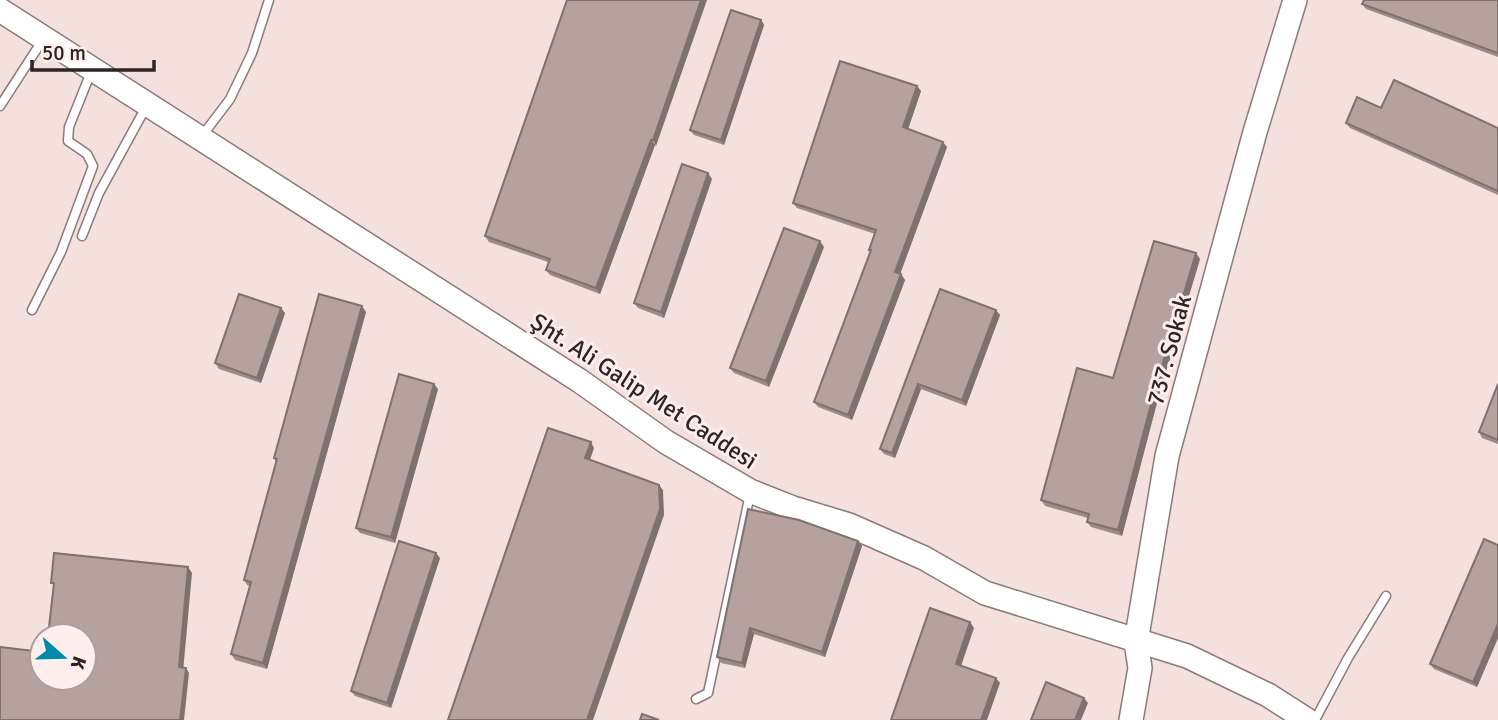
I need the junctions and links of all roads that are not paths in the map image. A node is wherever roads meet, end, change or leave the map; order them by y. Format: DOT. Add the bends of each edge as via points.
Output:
graph roads {
  1 [pos="269,0"];
  2 [pos="1295,0"];
  3 [pos="0,10"];
  4 [pos="44,38"];
  5 [pos="92,69"];
  6 [pos="147,104"];
  7 [pos="0,106"];
  8 [pos="200,138"];
  9 [pos="82,236"];
  10 [pos="32,310"];
  11 [pos="750,491"];
  12 [pos="1386,596"];
  13 [pos="1136,642"];
  14 [pos="696,699"];
  15 [pos="1131,720"];
  16 [pos="1307,720"];
  17 [pos="1315,720"];
  1 -- 8 [label="lane" via="252,53 230,99"];
  2 -- 13 [label="street, 737. Sokak" via="1167,456"];
  3 -- 4 [label="street, Şht. Ali Galip Met Caddesi"];
  4 -- 5 [label="street, Şht. Ali Galip Met Caddesi"];
  4 -- 7 [label="lane"];
  5 -- 6 [label="street, Şht. Ali Galip Met Caddesi"];
  5 -- 10 [label="lane" via="68,141 88,154 93,166 61,252"];
  6 -- 8 [label="street, Şht. Ali Galip Met Caddesi"];
  6 -- 9 [label="lane" via="99,193"];
  8 -- 11 [label="street, Şht. Ali Galip Met Caddesi" via="568,373 666,442"];
  11 -- 13 [label="street, Şht. Ali Galip Met Caddesi" via="849,525 924,558 985,593"];
  11 -- 14 [label="lane" via="708,693"];
  12 -- 17 [label="lane"];
  13 -- 15 [label="street, 737. Sokak" via="1140,668"];
  13 -- 16 [label="street, Şht. Ali Galip Met Caddesi" via="1187,656 1268,695"];
}
